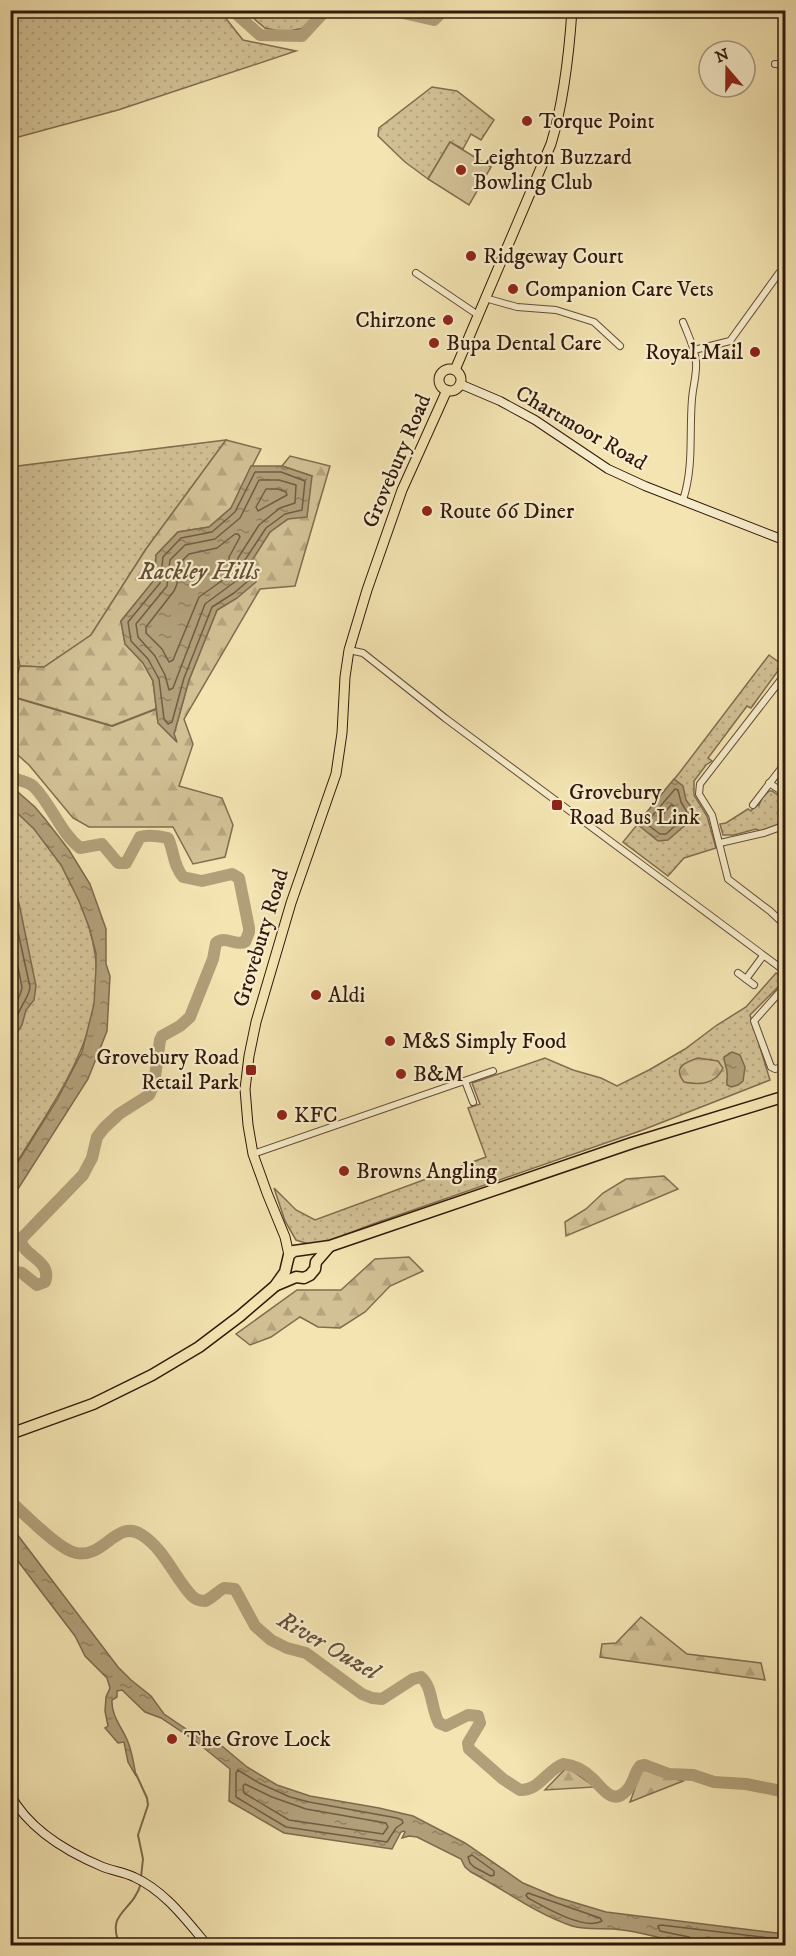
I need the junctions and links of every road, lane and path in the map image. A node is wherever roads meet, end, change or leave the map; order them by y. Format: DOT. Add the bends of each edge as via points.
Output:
graph roads {
  1 [pos="572,10"];
  2 [pos="775,64"];
  3 [pos="786,65"];
  4 [pos="416,273"];
  5 [pos="779,273"];
  6 [pos="485,298"];
  7 [pos="478,315"];
  8 [pos="683,322"];
  9 [pos="620,346"];
  10 [pos="694,350"];
  11 [pos="455,370"];
  12 [pos="460,384"];
  13 [pos="447,390"];
  14 [pos="683,500"];
  15 [pos="786,541"];
  16 [pos="349,650"];
  17 [pos="786,673"];
  18 [pos="786,762"];
  19 [pos="769,783"];
  20 [pos="786,794"];
  21 [pos="753,805"];
  22 [pos="786,825"];
  23 [pos="720,843"];
  24 [pos="786,926"];
  25 [pos="763,956"];
  26 [pos="784,969"];
  27 [pos="738,973"];
  28 [pos="746,979"];
  29 [pos="754,985"];
  30 [pos="786,985"];
  31 [pos="786,1066"];
  32 [pos="493,1071"];
  33 [pos="465,1081"];
  34 [pos="786,1096"];
  35 [pos="473,1102"];
  36 [pos="253,1154"];
  37 [pos="285,1237"];
  38 [pos="330,1246"];
  39 [pos="304,1249"];
  40 [pos="288,1260"];
  41 [pos="316,1262"];
  42 [pos="296,1277"];
  43 [pos="275,1286"];
  44 [pos="10,1434"];
  45 [pos="10,1794"];
  46 [pos="208,1946"];
  1 -- 6 [label="main road, Grovebury Road" via="556,128"];
  2 -- 3 [label="street"];
  4 -- 7 [label="street"];
  5 -- 10 [label="street" via="730,341"];
  6 -- 7 [label="main road, Grovebury Road"];
  6 -- 9 [label="street" via="517,307 556,310 594,322"];
  7 -- 11 [label="main road, Grovebury Road"];
  8 -- 10 [label="street"];
  10 -- 14 [label="street" via="692,451"];
  11 -- 12 [label="main road, Grovebury Road"];
  11 -- 13 [label="main road, Grovebury Road" via="445,370 440,376 440,385"];
  12 -- 13 [label="main road, Grovebury Road"];
  12 -- 14 [label="street, Chartmoor Road" via="535,420 608,469"];
  13 -- 16 [label="main road, Grovebury Road" via="402,490"];
  14 -- 15 [label="street, Chartmoor Road"];
  16 -- 25 [label="street" via="363,653"];
  16 -- 36 [label="main road, Grovebury Road" via="336,774 291,903 253,1034 245,1089"];
  17 -- 23 [label="street" via="700,784 699,794 712,815"];
  18 -- 19 [label="street"];
  19 -- 20 [label="street"];
  19 -- 21 [label="street"];
  22 -- 23 [label="street"];
  23 -- 24 [label="street" via="728,879"];
  25 -- 26 [label="street"];
  25 -- 28 [label="street"];
  27 -- 28 [label="street"];
  28 -- 29 [label="street"];
  30 -- 31 [label="street" via="754,1021 771,1067"];
  32 -- 33 [label="street"];
  33 -- 35 [label="street"];
  33 -- 36 [label="street"];
  34 -- 38 [label="highway" via="632,1143"];
  36 -- 37 [label="main road, Grovebury Road"];
  37 -- 39 [label="main road, Grovebury Road"];
  37 -- 40 [label="main road, Grovebury Road"];
  38 -- 39 [label="highway"];
  38 -- 41 [label="highway"];
  39 -- 40 [label="highway"];
  39 -- 41 [label="highway" via="314,1255"];
  40 -- 42 [label="highway" via="289,1272"];
  40 -- 43 [label="highway"];
  41 -- 42 [label="highway" via="310,1275"];
  42 -- 43 [label="highway"];
  43 -- 44 [label="highway" via="199,1347 152,1375 93,1404"];
  45 -- 46 [label="street" via="22,1814 52,1841 91,1862 135,1877 182,1914"];
}
